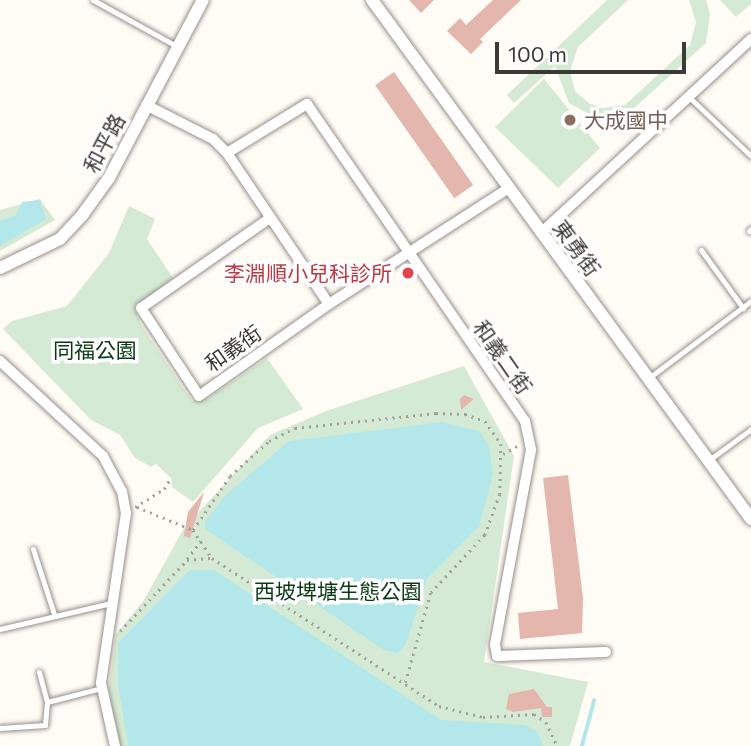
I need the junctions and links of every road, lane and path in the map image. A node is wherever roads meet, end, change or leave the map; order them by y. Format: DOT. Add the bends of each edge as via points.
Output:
graph roads {
  1 [pos="93,0"];
  2 [pos="203,0"];
  3 [pos="372,0"];
  4 [pos="751,39"];
  5 [pos="178,47"];
  6 [pos="689,97"];
  7 [pos="146,105"];
  8 [pos="228,153"];
  9 [pos="751,156"];
  10 [pos="509,188"];
  11 [pos="270,218"];
  12 [pos="541,233"];
  13 [pos="701,250"];
  14 [pos="407,253"];
  15 [pos="0,268"];
  16 [pos="751,302"];
  17 [pos="329,304"];
  18 [pos="743,307"];
  19 [pos="0,361"];
  20 [pos="648,378"];
  21 [pos="751,429"];
  22 [pos="529,439"];
  23 [pos="503,454"];
  24 [pos="708,461"];
  25 [pos="171,478"];
  26 [pos="122,491"];
  27 [pos="135,507"];
  28 [pos="751,519"];
  29 [pos="193,530"];
  30 [pos="202,539"];
  31 [pos="33,549"];
  32 [pos="212,558"];
  33 [pos="187,560"];
  34 [pos="111,603"];
  35 [pos="54,614"];
  36 [pos="0,629"];
  37 [pos="115,638"];
  38 [pos="606,652"];
  39 [pos="39,672"];
  40 [pos="405,684"];
  41 [pos="102,688"];
  42 [pos="47,702"];
  43 [pos="0,728"];
  44 [pos="115,746"];
  45 [pos="557,746"];
  1 -- 5 [label="lane"];
  2 -- 5 [label="street, 和平路"];
  3 -- 10 [label="street, 東勇街"];
  4 -- 6 [label="street"];
  5 -- 7 [label="street, 和平路"];
  6 -- 9 [label="lane"];
  6 -- 12 [label="street"];
  7 -- 8 [label="street" via="213,139"];
  7 -- 15 [label="street, 和平路" via="108,178 83,214 60,239"];
  8 -- 11 [label="street"];
  8 -- 14 [label="street, 和義二街" via="307,104"];
  10 -- 12 [label="street, 東勇街"];
  10 -- 14 [label="street, 和義街"];
  11 -- 17 [label="street"];
  11 -- 17 [label="street, 和義街" via="141,308 199,396"];
  12 -- 20 [label="street, 東勇街"];
  13 -- 18 [label="lane"];
  14 -- 17 [label="street, 和義街"];
  14 -- 22 [label="street, 和義二街" via="525,422"];
  16 -- 18 [label="lane"];
  18 -- 20 [label="lane"];
  19 -- 26 [label="street" via="103,456"];
  20 -- 24 [label="street, 東勇街"];
  21 -- 24 [label="lane"];
  22 -- 23 [label="path"];
  22 -- 38 [label="street" via="495,645 497,656"];
  23 -- 29 [label="path" via="485,421 465,414 304,426 270,441 230,476"];
  23 -- 40 [label="path" via="494,514 485,535 431,593"];
  24 -- 28 [label="street, 東勇街"];
  25 -- 27 [label="path" via="164,489"];
  26 -- 27 [label="path"];
  26 -- 34 [label="street" via="126,513"];
  27 -- 29 [label="path"];
  29 -- 30 [label="path"];
  30 -- 32 [label="path"];
  30 -- 33 [label="path"];
  31 -- 35 [label="lane"];
  32 -- 33 [label="path"];
  32 -- 40 [label="path"];
  33 -- 37 [label="path"];
  34 -- 35 [label="lane"];
  34 -- 41 [label="street"];
  35 -- 36 [label="lane"];
  39 -- 42 [label="lane"];
  40 -- 45 [label="path" via="439,706 458,712 483,717 534,714 546,722"];
  41 -- 42 [label="lane"];
  41 -- 44 [label="street"];
  42 -- 43 [label="lane" via="45,725"];
}
